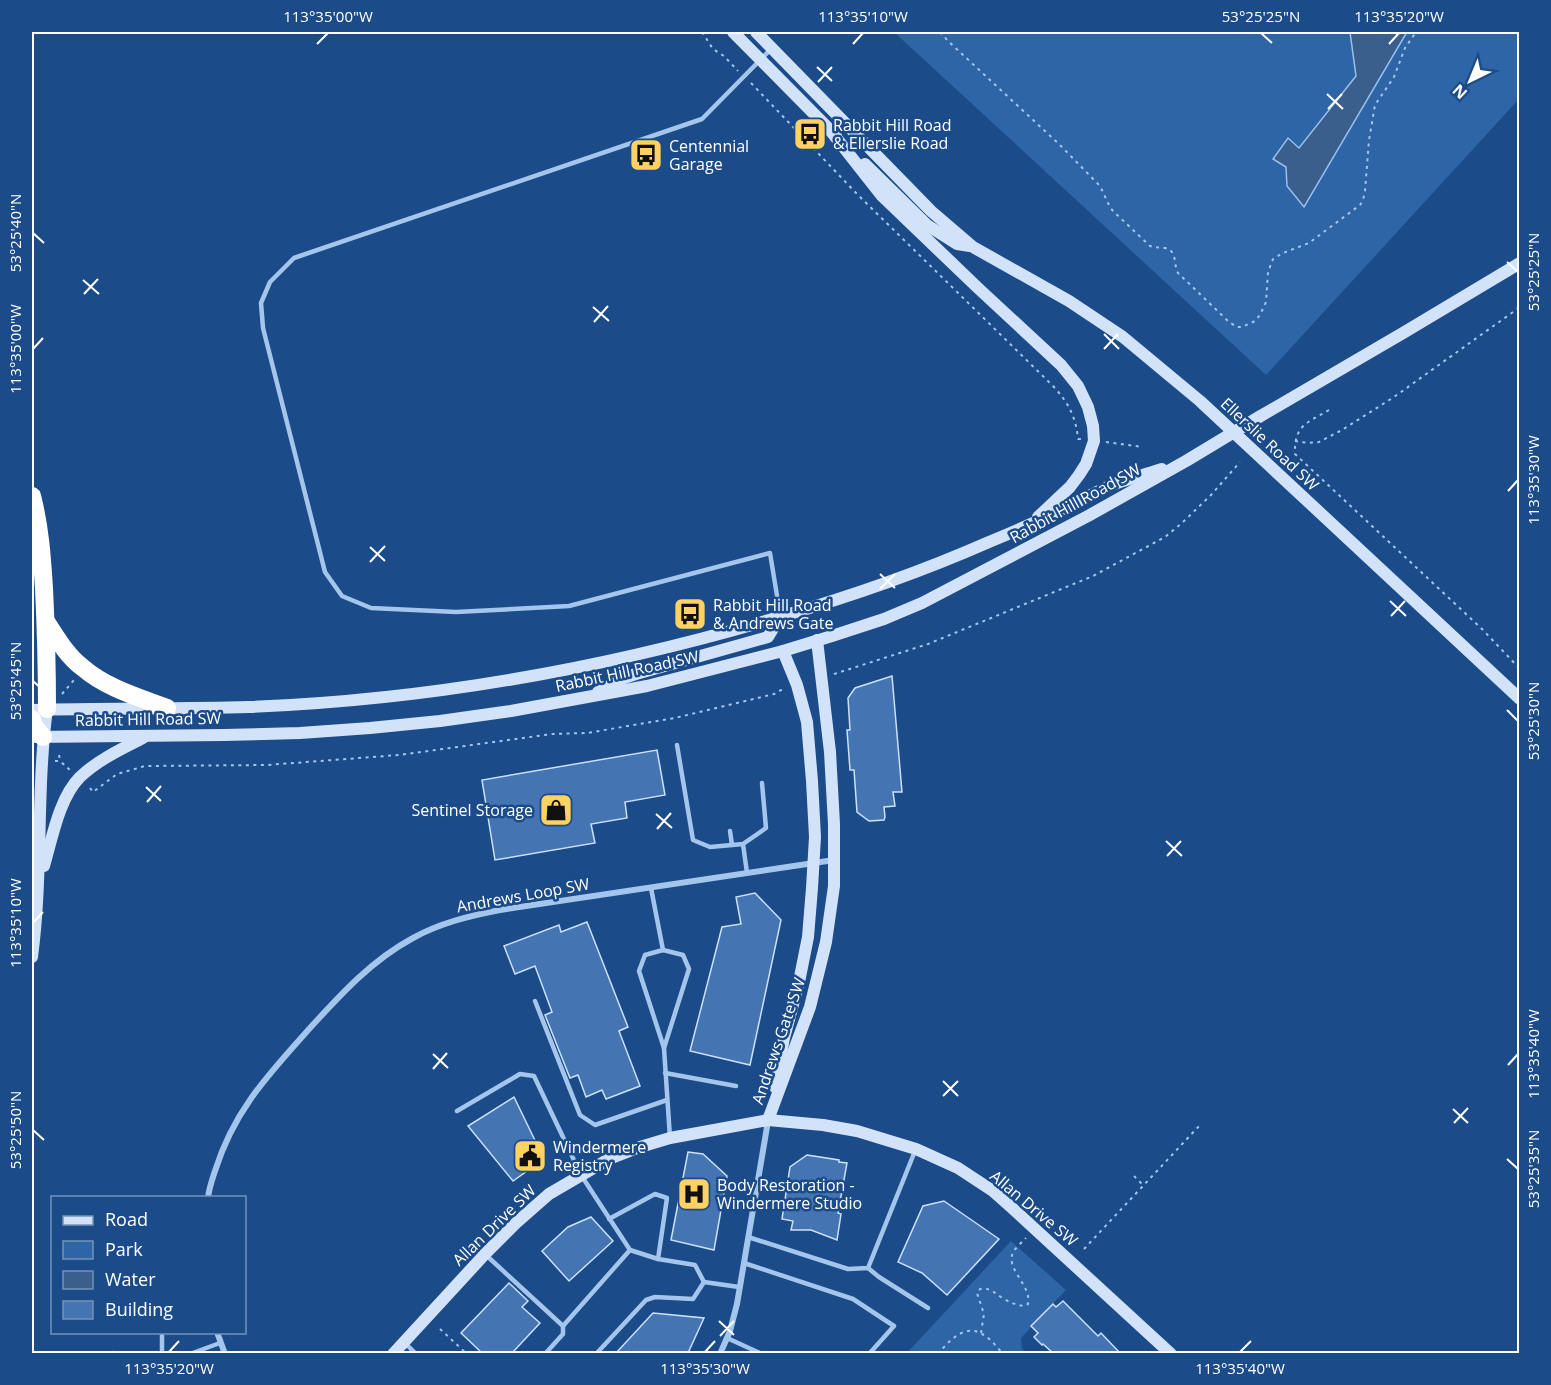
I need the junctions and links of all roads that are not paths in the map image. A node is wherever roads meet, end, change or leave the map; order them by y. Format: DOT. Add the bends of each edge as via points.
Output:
graph roads {
  1 [pos="733,32"];
  2 [pos="756,32"];
  3 [pos="772,48"];
  4 [pos="760,60"];
  5 [pos="830,130"];
  6 [pos="972,247"];
  7 [pos="1520,262"];
  8 [pos="1233,433"];
  9 [pos="1186,461"];
  10 [pos="32,496"];
  11 [pos="1029,525"];
  12 [pos="780,617"];
  13 [pos="47,623"];
  14 [pos="817,640"];
  15 [pos="783,651"];
  16 [pos="586,698"];
  17 [pos="1520,699"];
  18 [pos="167,708"];
  19 [pos="43,709"];
  20 [pos="147,736"];
  21 [pos="37,737"];
  22 [pos="677,745"];
  23 [pos="762,783"];
  24 [pos="730,831"];
  25 [pos="743,844"];
  26 [pos="732,845"];
  27 [pos="834,860"];
  28 [pos="813,864"];
  29 [pos="747,873"];
  30 [pos="39,882"];
  31 [pos="651,888"];
  32 [pos="663,950"];
  33 [pos="32,957"];
  34 [pos="535,1001"];
  35 [pos="664,1048"];
  36 [pos="665,1073"];
  37 [pos="736,1086"];
  38 [pos="667,1100"];
  39 [pos="457,1111"];
  40 [pos="768,1120"];
  41 [pos="670,1138"];
  42 [pos="916,1149"];
  43 [pos="581,1175"];
  44 [pos="208,1196"];
  45 [pos="609,1219"];
  46 [pos="748,1237"];
  47 [pos="630,1250"];
  48 [pos="485,1254"];
  49 [pos="658,1259"];
  50 [pos="744,1263"];
  51 [pos="868,1268"];
  52 [pos="704,1282"];
  53 [pos="740,1287"];
  54 [pos="928,1308"];
  55 [pos="563,1326"];
  56 [pos="162,1334"];
  57 [pos="218,1334"];
  58 [pos="727,1338"];
  59 [pos="404,1342"];
  60 [pos="220,1343"];
  61 [pos="162,1353"];
  62 [pos="189,1353"];
  63 [pos="225,1353"];
  64 [pos="393,1353"];
  65 [pos="416,1353"];
  66 [pos="546,1353"];
  67 [pos="596,1353"];
  68 [pos="720,1353"];
  69 [pos="762,1353"];
  70 [pos="869,1353"];
  71 [pos="1171,1353"];
  1 -- 4 [label="main road, Ellerslie Road SW"];
  2 -- 3 [label="main road, Ellerslie Road SW"];
  3 -- 4 [label="lane"];
  3 -- 6 [label="main road, Ellerslie Road SW" via="931,211"];
  4 -- 5 [label="main road, Ellerslie Road SW"];
  4 -- 12 [label="lane" via="702,119 294,258 270,282 261,303 263,328 326,572 342,596 370,608 456,612 569,606 770,553"];
  5 -- 6 [label="main road, Ellerslie Road SW" via="927,225 957,244"];
  5 -- 11 [label="main road" via="882,196 1078,386 1093,426 1094,441 1086,464 1070,487"];
  6 -- 8 [label="main road, Ellerslie Road SW" via="1123,337"];
  7 -- 8 [label="main road, Rabbit Hill Road SW"];
  8 -- 9 [label="main road, Rabbit Hill Road SW"];
  8 -- 17 [label="main road, Ellerslie Road SW"];
  9 -- 11 [label="main road, Rabbit Hill Road SW" via="1115,484"];
  9 -- 14 [label="main road, Rabbit Hill Road SW" via="922,603"];
  10 -- 13 [label="highway" via="41,538"];
  11 -- 12 [label="main road, Rabbit Hill Road SW" via="902,576"];
  12 -- 16 [label="main road" via="768,637 624,678"];
  12 -- 18 [label="main road, Rabbit Hill Road SW" via="673,647 466,687 250,707"];
  13 -- 18 [label="highway" via="81,667 109,685"];
  13 -- 19 [label="highway"];
  14 -- 15 [label="main road, Rabbit Hill Road SW"];
  14 -- 27 [label="main road, Andrews Gate SW" via="830,752"];
  15 -- 16 [label="main road, Rabbit Hill Road SW"];
  15 -- 28 [label="main road, Andrews Gate SW" via="807,722 815,837"];
  16 -- 20 [label="main road, Rabbit Hill Road SW" via="370,728"];
  18 -- 19 [label="main road, Rabbit Hill Road SW"];
  19 -- 21 [label="highway" via="34,726"];
  20 -- 21 [label="main road, Rabbit Hill Road SW"];
  20 -- 30 [label="main road" via="116,751 80,777 63,805"];
  21 -- 30 [label="main road"];
  22 -- 26 [label="lane" via="693,840 710,847"];
  23 -- 25 [label="lane" via="766,828"];
  24 -- 26 [label="lane"];
  25 -- 26 [label="lane"];
  25 -- 29 [label="lane"];
  27 -- 28 [label="street, Andrews Loop SW"];
  27 -- 40 [label="main road, Andrews Gate SW" via="826,942 810,1007"];
  28 -- 29 [label="street, Andrews Loop SW"];
  28 -- 40 [label="main road, Andrews Gate SW" via="808,937"];
  29 -- 31 [label="street, Andrews Loop SW"];
  30 -- 33 [label="main road"];
  31 -- 32 [label="lane"];
  31 -- 44 [label="street, Andrews Loop SW" via="470,916 441,925 390,952 337,999 253,1094 219,1156"];
  32 -- 35 [label="lane" via="645,955 639,971"];
  32 -- 35 [label="lane" via="683,955 689,969"];
  34 -- 38 [label="lane" via="580,1115 595,1125"];
  35 -- 36 [label="lane"];
  36 -- 37 [label="lane"];
  36 -- 38 [label="lane"];
  38 -- 41 [label="lane"];
  39 -- 43 [label="lane" via="520,1074 534,1076"];
  40 -- 41 [label="main road, Allan Drive SW"];
  40 -- 42 [label="main road, Allan Drive SW" via="857,1131"];
  40 -- 46 [label="street"];
  41 -- 43 [label="main road, Allan Drive SW" via="609,1159"];
  42 -- 51 [label="lane"];
  42 -- 71 [label="main road, Allan Drive SW" via="958,1168 993,1191"];
  43 -- 45 [label="lane"];
  43 -- 48 [label="main road, Allan Drive SW" via="549,1194"];
  45 -- 47 [label="lane"];
  45 -- 49 [label="lane" via="655,1194 667,1198"];
  46 -- 50 [label="street"];
  46 -- 51 [label="lane" via="848,1269"];
  47 -- 49 [label="lane"];
  47 -- 55 [label="lane"];
  48 -- 55 [label="lane"];
  48 -- 59 [label="main road, Allan Drive SW"];
  49 -- 52 [label="lane" via="695,1265"];
  50 -- 53 [label="street"];
  50 -- 70 [label="lane" via="853,1299 894,1326"];
  51 -- 54 [label="lane"];
  52 -- 53 [label="lane"];
  52 -- 67 [label="lane" via="693,1299 646,1300"];
  53 -- 58 [label="street"];
  55 -- 66 [label="lane" via="563,1334"];
  56 -- 61 [label="lane"];
  57 -- 60 [label="street"];
  58 -- 68 [label="street"];
  58 -- 69 [label="lane"];
  59 -- 64 [label="main road, Allan Drive SW"];
  59 -- 65 [label="lane"];
  60 -- 62 [label="lane"];
  60 -- 63 [label="street"];
}
